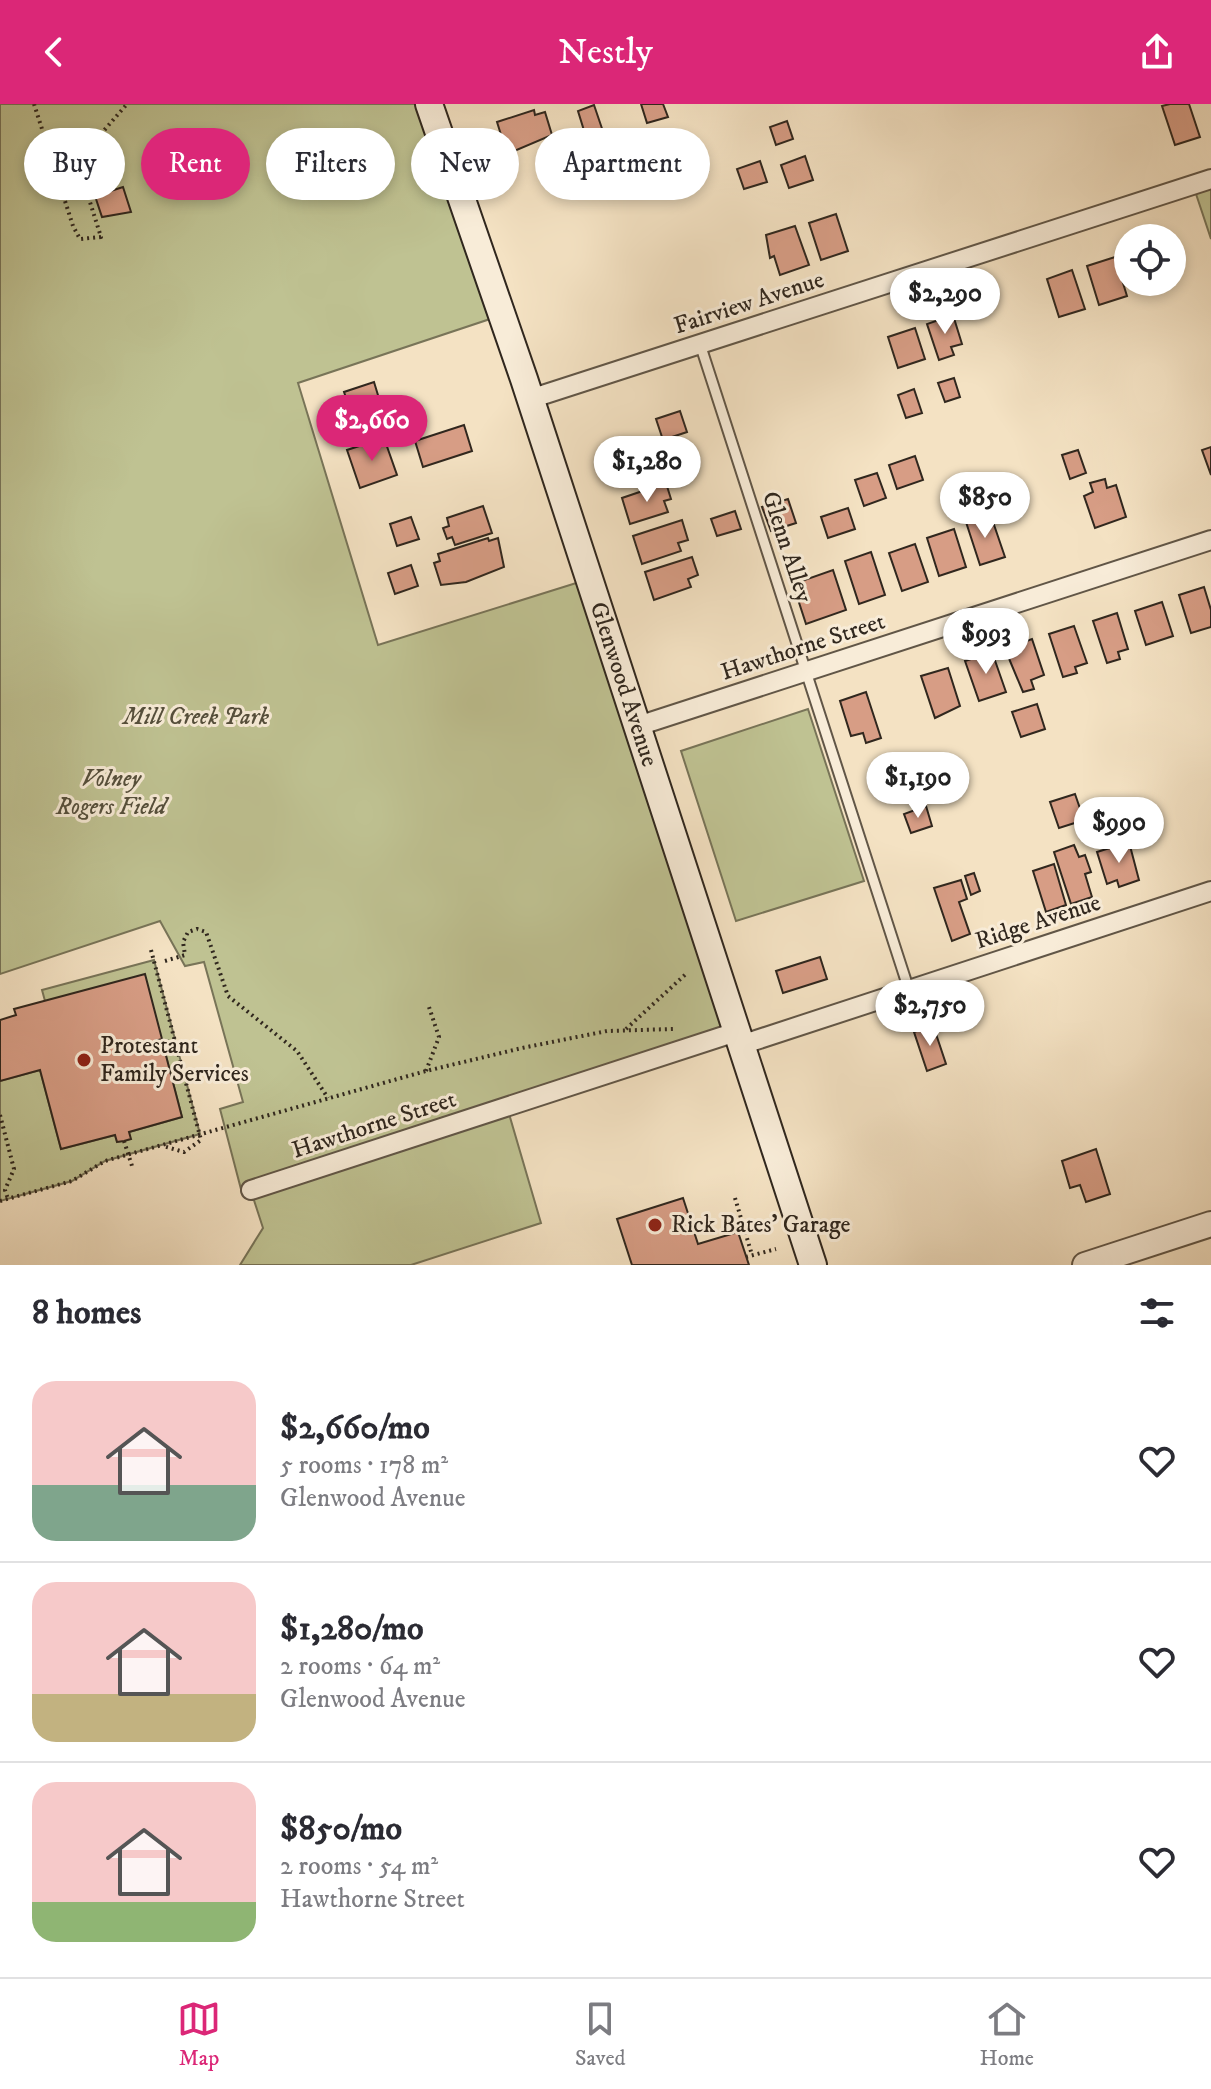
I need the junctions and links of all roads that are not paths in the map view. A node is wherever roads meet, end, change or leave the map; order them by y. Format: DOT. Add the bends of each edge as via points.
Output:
graph roads {
  1 [pos="429,104"];
  2 [pos="1211,179"];
  3 [pos="700,344"];
  4 [pos="530,399"];
  5 [pos="1211,540"];
  6 [pos="806,671"];
  7 [pos="638,726"];
  8 [pos="1211,891"];
  9 [pos="909,990"];
  10 [pos="742,1038"];
  11 [pos="251,1190"];
  12 [pos="1211,1224"];
  13 [pos="813,1265"];
  14 [pos="1085,1265"];
  1 -- 4 [label="main road, Glenwood Avenue"];
  2 -- 3 [label="street, Fairview Avenue"];
  3 -- 4 [label="street, Fairview Avenue"];
  3 -- 6 [label="lane, Glenn Alley"];
  4 -- 7 [label="main road, Glenwood Avenue"];
  5 -- 6 [label="street, Hawthorne Street"];
  6 -- 7 [label="street, Hawthorne Street"];
  6 -- 9 [label="lane, Glenn Alley"];
  7 -- 10 [label="main road, Glenwood Avenue"];
  8 -- 9 [label="street, Ridge Avenue"];
  9 -- 10 [label="street, Ridge Avenue"];
  10 -- 11 [label="street, Hawthorne Street"];
  10 -- 13 [label="main road, Glenwood Avenue"];
  12 -- 14 [label="street"];
}
